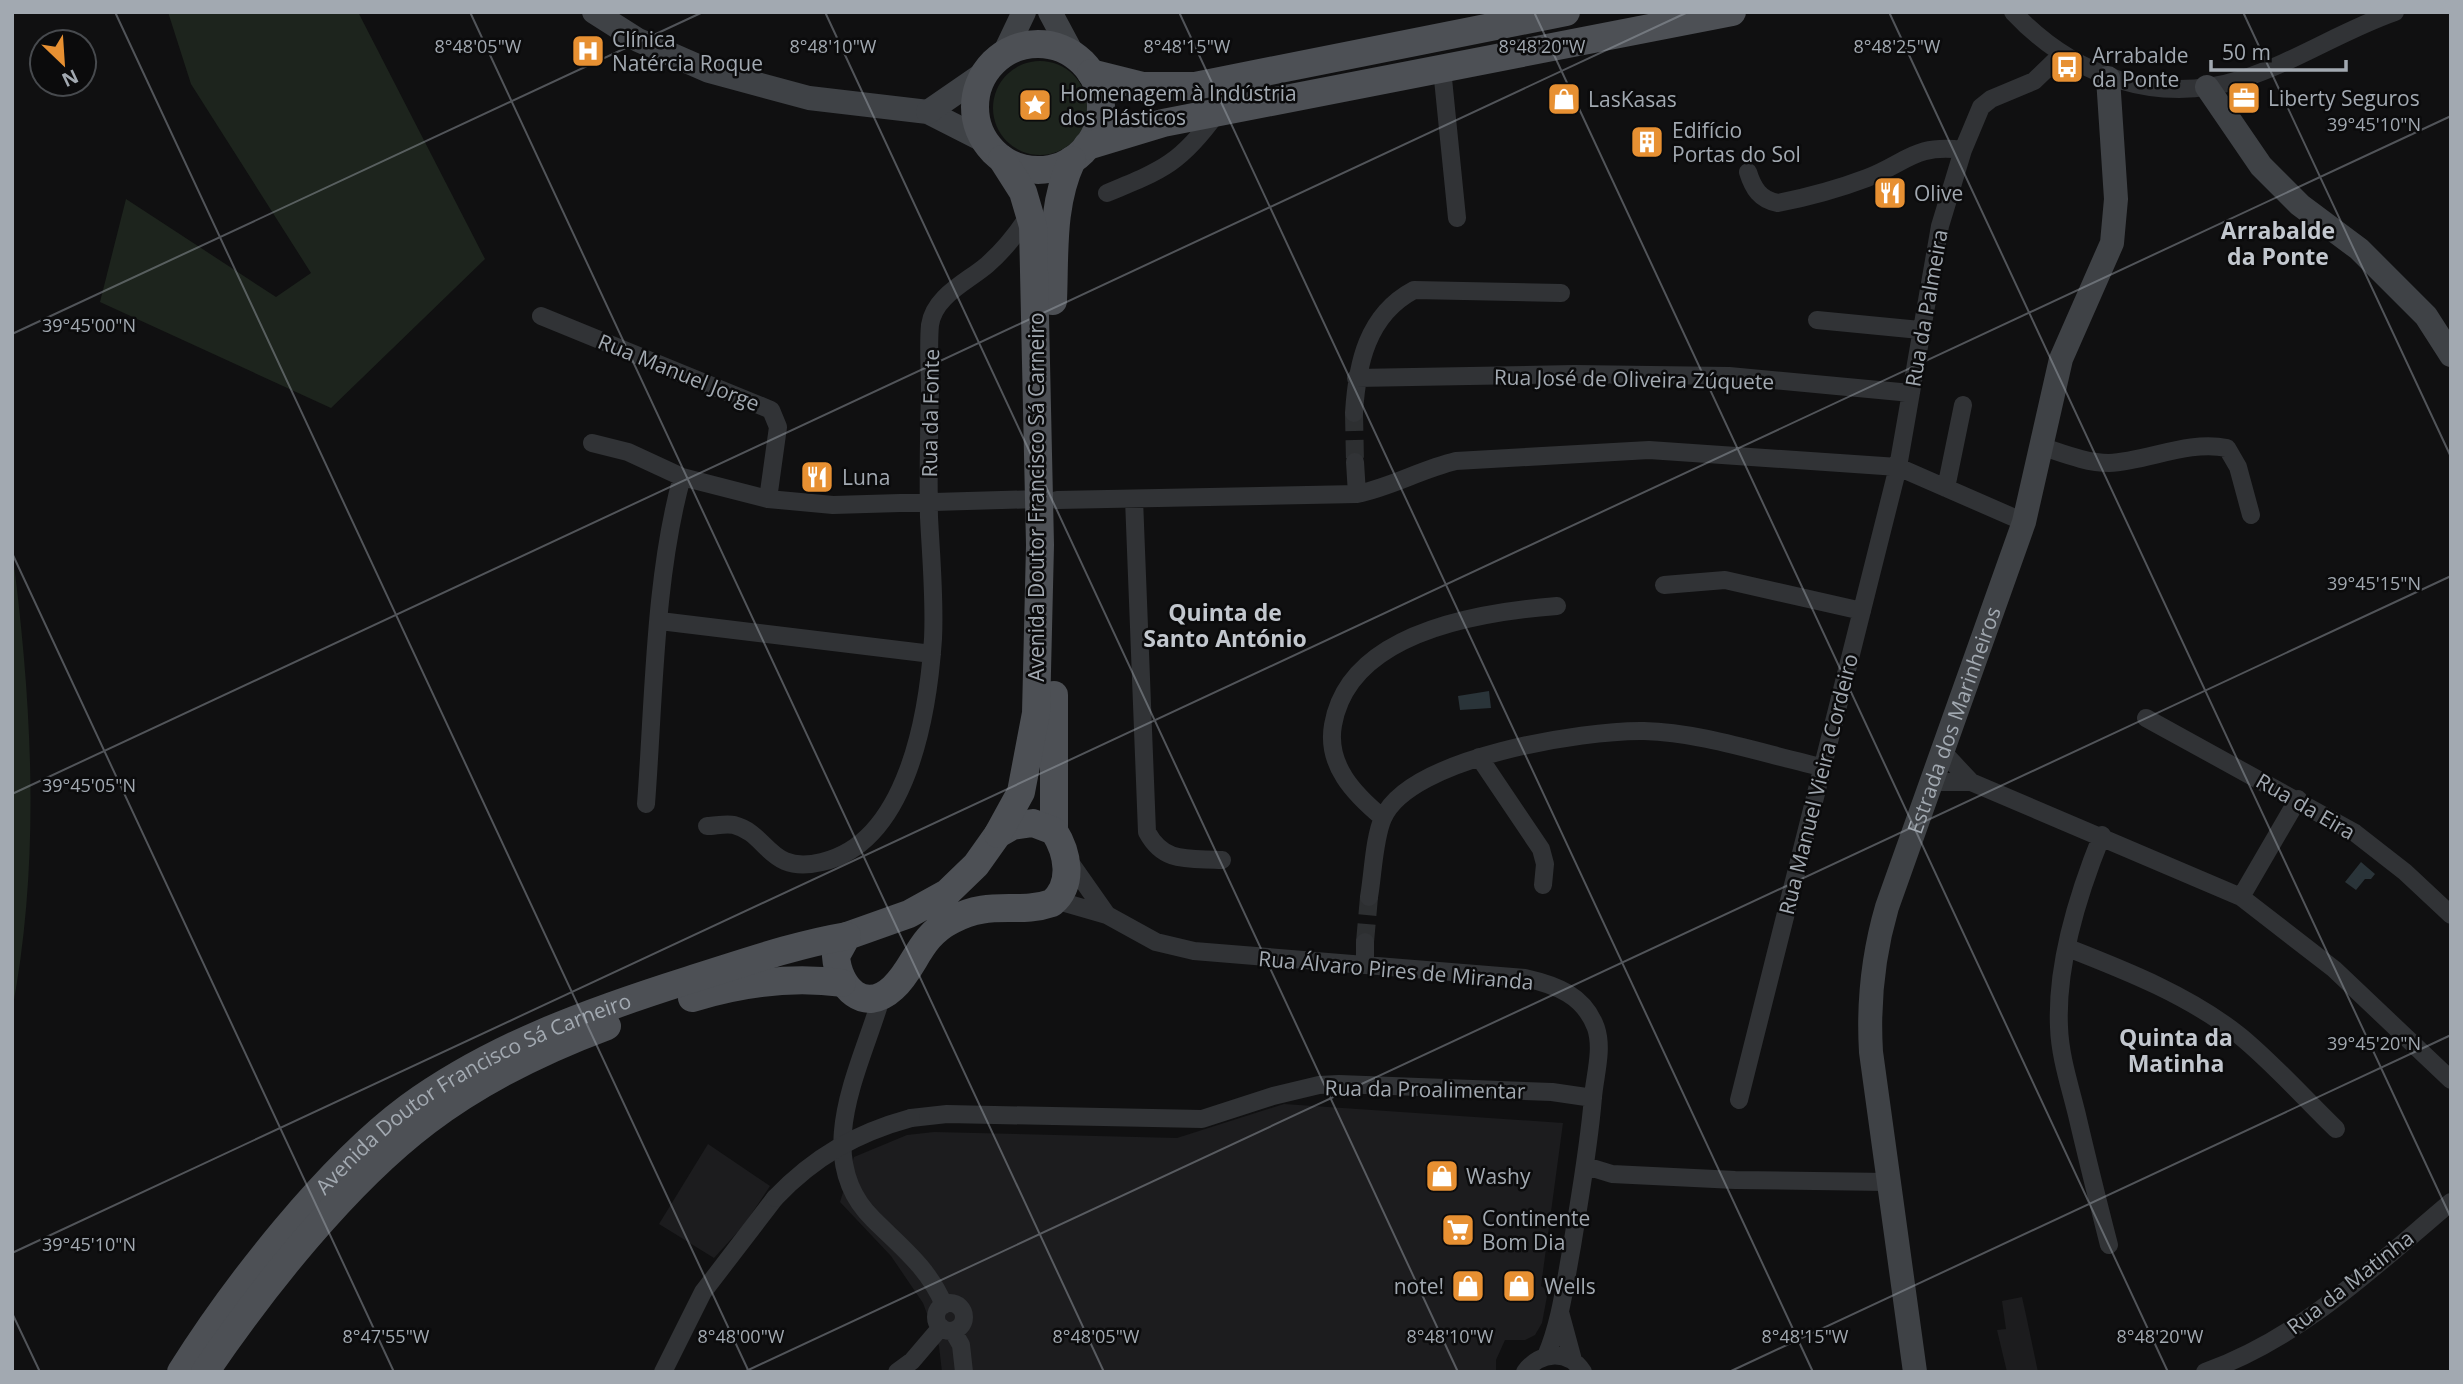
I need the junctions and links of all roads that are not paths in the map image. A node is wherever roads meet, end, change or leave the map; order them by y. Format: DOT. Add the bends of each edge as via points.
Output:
graph roads {
  1 [pos="594,12"];
  2 [pos="1024,12"];
  3 [pos="1050,12"];
  4 [pos="1566,12"];
  5 [pos="1732,12"];
  6 [pos="2013,12"];
  7 [pos="2395,12"];
  8 [pos="2361,19"];
  9 [pos="2061,55"];
  10 [pos="995,63"];
  11 [pos="1082,64"];
  12 [pos="1442,69"];
  13 [pos="2108,78"];
  14 [pos="2207,87"];
  15 [pos="928,111"];
  16 [pos="1217,113"];
  17 [pos="994,150"];
  18 [pos="1963,150"];
  19 [pos="1080,153"];
  20 [pos="1748,172"];
  21 [pos="1107,193"];
  22 [pos="1031,212"];
  23 [pos="1457,218"];
  24 [pos="1561,293"];
  25 [pos="541,316"];
  26 [pos="1817,320"];
  27 [pos="1920,330"];
  28 [pos="2449,347"];
  29 [pos="1356,378"];
  30 [pos="1911,393"];
  31 [pos="1963,405"];
  32 [pos="1354,413"];
  33 [pos="592,443"];
  34 [pos="2040,446"];
  35 [pos="1355,462"];
  36 [pos="1898,467"];
  37 [pos="682,477"];
  38 [pos="1945,488"];
  39 [pos="1357,494"];
  40 [pos="768,499"];
  41 [pos="1134,499"];
  42 [pos="1048,500"];
  43 [pos="929,502"];
  44 [pos="2251,515"];
  45 [pos="2024,522"];
  46 [pos="1664,585"];
  47 [pos="1557,606"];
  48 [pos="1861,611"];
  49 [pos="660,621"];
  50 [pos="932,654"];
  51 [pos="2147,718"];
  52 [pos="1943,752"];
  53 [pos="1479,757"];
  54 [pos="1822,768"];
  55 [pos="1932,782"];
  56 [pos="1971,782"];
  57 [pos="2298,799"];
  58 [pos="646,804"];
  59 [pos="1383,818"];
  60 [pos="707,826"];
  61 [pos="998,834"];
  62 [pos="2102,835"];
  63 [pos="1060,842"];
  64 [pos="1222,860"];
  65 [pos="1544,884"];
  66 [pos="1369,897"];
  67 [pos="2241,897"];
  68 [pos="1055,900"];
  69 [pos="1107,915"];
  70 [pos="2451,915"];
  71 [pos="848,936"];
  72 [pos="1365,942"];
  73 [pos="2068,948"];
  74 [pos="1365,965"];
  75 [pos="846,988"];
  76 [pos="882,995"];
  77 [pos="871,1032"];
  78 [pos="2451,1080"];
  79 [pos="1593,1098"];
  80 [pos="1739,1100"];
  81 [pos="2336,1129"];
  82 [pos="1586,1166"];
  83 [pos="1888,1182"];
  84 [pos="2451,1202"];
  85 [pos="2109,1245"];
  86 [pos="1560,1312"];
  87 [pos="947,1329"];
  88 [pos="1546,1356"];
  89 [pos="1578,1366"];
  90 [pos="181,1372"];
  91 [pos="205,1372"];
  92 [pos="663,1372"];
  93 [pos="897,1372"];
  94 [pos="964,1372"];
  95 [pos="1525,1372"];
  96 [pos="1915,1372"];
  97 [pos="2206,1372"];
  1 -- 15 [label="street" via="638,40 740,81 809,98"];
  2 -- 10 [label="street"];
  3 -- 11 [label="street"];
  4 -- 11 [label="main road" via="1195,86 1143,86"];
  5 -- 12 [label="main road"];
  6 -- 9 [label="street"];
  7 -- 8 [label="street"];
  8 -- 14 [label="street" via="2244,78"];
  9 -- 13 [label="street"];
  9 -- 18 [label="street, Rua da Palmeira" via="2034,80 1981,107"];
  10 -- 11 [label="main road" via="1020,47 1039,44 1057,47"];
  10 -- 15 [label="street"];
  10 -- 17 [label="main road" via="978,89 975,107 977,125"];
  11 -- 19 [label="main road" via="1098,90 1101,108 1098,126"];
  12 -- 16 [label="main road"];
  12 -- 23 [label="street"];
  13 -- 14 [label="street" via="2161,88"];
  13 -- 34 [label="street, Estrada dos Marinheiros" via="2114,232 2061,359"];
  14 -- 28 [label="street" via="2261,166 2300,205 2359,248 2426,316"];
  15 -- 17 [label="street"];
  16 -- 19 [label="main road" via="1133,130"];
  16 -- 21 [label="street" via="1171,166"];
  17 -- 19 [label="main road" via="1019,167 1037,170 1055,167"];
  17 -- 22 [label="main road, Avenida Doutor Francisco Sá Carneiro"];
  18 -- 20 [label="street" via="1923,150 1870,177 1778,202 1766,201"];
  18 -- 27 [label="street, Rua da Palmeira" via="1940,226"];
  19 -- 42 [label="main road, Avenida Doutor Francisco Sá Carneiro" via="1061,183 1055,224"];
  22 -- 42 [label="main road, Avenida Doutor Francisco Sá Carneiro"];
  22 -- 43 [label="street, Rua da Fonte" via="987,265 947,296 930,323"];
  24 -- 29 [label="street" via="1414,290 1380,319 1361,356"];
  25 -- 40 [label="street, Rua Manuel Jorge" via="771,410 778,427"];
  26 -- 27 [label="street"];
  27 -- 30 [label="street, Rua da Palmeira"];
  29 -- 30 [label="street, Rua José de Oliveira Zúquete" via="1729,376"];
  29 -- 32 [label="street"];
  30 -- 36 [label="street, Rua da Palmeira"];
  31 -- 38 [label="street"];
  33 -- 37 [label="street" via="628,452"];
  34 -- 44 [label="street" via="2108,463 2206,446 2227,448 2238,467"];
  34 -- 45 [label="street, Estrada dos Marinheiros"];
  35 -- 39 [label="street"];
  36 -- 38 [label="street"];
  36 -- 39 [label="street" via="1649,450 1457,461"];
  36 -- 48 [label="street, Rua Manuel Vieira Cordeiro"];
  37 -- 40 [label="street"];
  37 -- 49 [label="street" via="673,510"];
  38 -- 45 [label="street"];
  39 -- 41 [label="street"];
  40 -- 43 [label="street" via="833,505"];
  41 -- 42 [label="street"];
  41 -- 64 [label="street" via="1147,832 1159,850 1171,857"];
  42 -- 43 [label="street"];
  42 -- 61 [label="main road, Avenida Doutor Francisco Sá Carneiro" via="1036,713 1021,792"];
  42 -- 63 [label="main road, Avenida Doutor Francisco Sá Carneiro" via="1051,779"];
  43 -- 50 [label="street, Rua da Fonte"];
  45 -- 52 [label="street, Estrada dos Marinheiros"];
  46 -- 48 [label="street" via="1725,580"];
  47 -- 59 [label="street" via="1503,610 1423,633 1366,666 1347,686 1336,707 1333,752 1341,774 1359,798"];
  48 -- 54 [label="street, Rua Manuel Vieira Cordeiro"];
  49 -- 50 [label="street"];
  49 -- 58 [label="street"];
  50 -- 60 [label="street, Rua da Fonte" via="907,771 891,809 870,836 836,857 798,864 777,857 741,828"];
  51 -- 57 [label="street, Rua da Eira"];
  52 -- 55 [label="street, Estrada dos Marinheiros"];
  52 -- 56 [label="street"];
  53 -- 54 [label="street" via="1570,738 1646,731"];
  53 -- 59 [label="street" via="1411,787"];
  53 -- 65 [label="street" via="1541,849"];
  54 -- 80 [label="street, Rua Manuel Vieira Cordeiro"];
  55 -- 56 [label="street"];
  55 -- 83 [label="street, Estrada dos Marinheiros" via="1887,908 1873,971 1871,1052"];
  56 -- 62 [label="street"];
  57 -- 67 [label="street"];
  57 -- 70 [label="street, Rua da Eira" via="2355,833"];
  59 -- 66 [label="street"];
  61 -- 63 [label="main road" via="1033,822"];
  61 -- 71 [label="main road, Avenida Doutor Francisco Sá Carneiro" via="976,865 947,893 909,914"];
  62 -- 67 [label="street"];
  62 -- 73 [label="street" via="2084,880"];
  63 -- 68 [label="main road, Avenida Doutor Francisco Sá Carneiro" via="1064,887"];
  63 -- 69 [label="street, Rua Álvaro Pires de Miranda"];
  67 -- 78 [label="street" via="2334,969"];
  68 -- 69 [label="street, Rua Álvaro Pires de Miranda"];
  68 -- 76 [label="main road" via="1043,906 978,908 950,920 928,938 901,979"];
  69 -- 74 [label="street, Rua Álvaro Pires de Miranda" via="1156,942 1194,951"];
  71 -- 75 [label="main road" via="836,956"];
  71 -- 90 [label="main road, Avenida Doutor Francisco Sá Carneiro" via="795,947 614,1004 512,1047 443,1085 373,1137 304,1209"];
  72 -- 74 [label="street"];
  73 -- 81 [label="street" via="2159,987 2240,1036"];
  73 -- 85 [label="street" via="2060,992 2063,1060"];
  74 -- 79 [label="street, Rua Álvaro Pires de Miranda" via="1525,978 1567,991 1596,1028 1599,1044"];
  75 -- 76 [label="main road, Avenida Doutor Francisco Sá Carneiro" via="860,996"];
  75 -- 77 [label="street"];
  75 -- 91 [label="main road, Avenida Doutor Francisco Sá Carneiro" via="794,979 700,996 590,1032 474,1090 428,1120 337,1203"];
  76 -- 77 [label="street"];
  77 -- 87 [label="street" via="844,1116 843,1162 857,1200 921,1264 944,1305 957,1306 963,1312 963,1322"];
  79 -- 82 [label="street, Rua Álvaro Pires de Miranda"];
  79 -- 92 [label="street, Rua da Proalimentar, bridge" via="1552,1091 1339,1084 1319,1085 1202,1119 947,1114 911,1118 832,1148 775,1198 703,1292"];
  82 -- 83 [label="street" via="1612,1174"];
  82 -- 86 [label="street, Rua Álvaro Pires de Miranda"];
  83 -- 96 [label="street, Estrada dos Marinheiros"];
  84 -- 97 [label="street, Rua da Matinha" via="2293,1329"];
  86 -- 88 [label="street, Rua Álvaro Pires de Miranda"];
  86 -- 89 [label="street, Rua Álvaro Pires de Miranda"];
  87 -- 93 [label="street"];
  87 -- 94 [label="street" via="961,1345"];
  88 -- 89 [label="street, Rua Álvaro Pires de Miranda" via="1565,1356"];
  88 -- 95 [label="street"];
}
